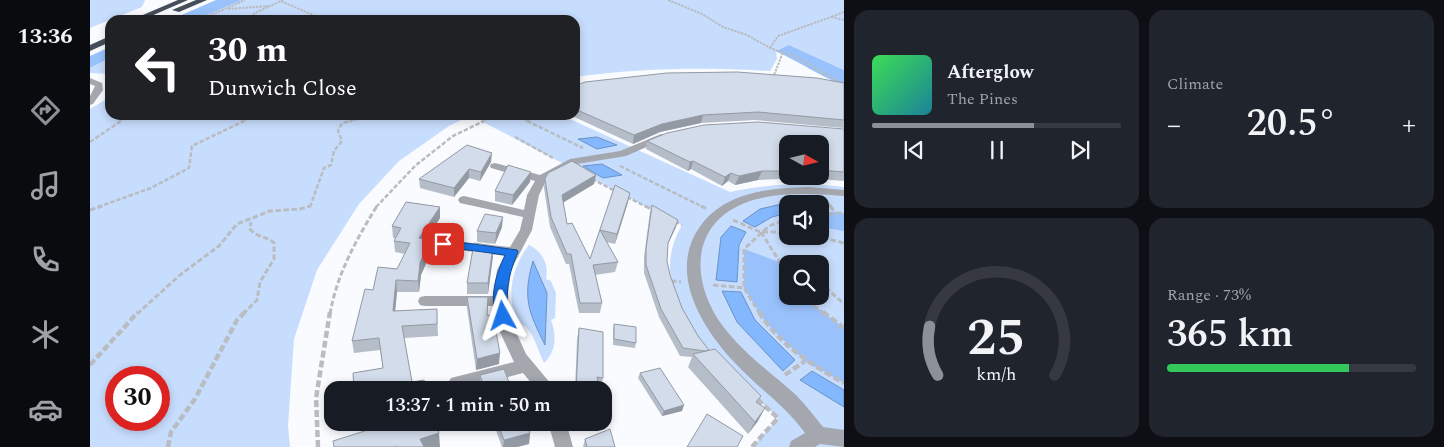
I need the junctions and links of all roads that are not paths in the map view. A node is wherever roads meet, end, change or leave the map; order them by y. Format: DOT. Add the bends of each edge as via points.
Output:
graph roads {
  1 [pos="184,0"];
  2 [pos="202,0"];
  3 [pos="147,15"];
  4 [pos="166,15"];
  5 [pos="105,33"];
  6 [pos="90,39"];
  7 [pos="105,41"];
  8 [pos="90,48"];
  9 [pos="90,81"];
  10 [pos="90,102"];
  11 [pos="674,133"];
  12 [pos="495,166"];
  13 [pos="541,179"];
  14 [pos="844,193"];
  15 [pos="464,200"];
  16 [pos="528,214"];
  17 [pos="443,244"];
  18 [pos="512,252"];
  19 [pos="425,301"];
  20 [pos="500,301"];
  21 [pos="526,364"];
  22 [pos="465,381"];
  23 [pos="540,381"];
  24 [pos="558,431"];
  25 [pos="818,435"];
  26 [pos="844,439"];
  27 [pos="561,446"];
  28 [pos="798,447"];
  1 -- 3 [label="highway"];
  2 -- 4 [label="highway"];
  5 -- 6 [label="highway"];
  7 -- 8 [label="highway"];
  9 -- 10 [label="street" via="99,85 99,90"];
  11 -- 13 [label="street" via="622,154 574,161"];
  12 -- 13 [label="street"];
  13 -- 16 [label="street" via="532,195"];
  14 -- 25 [label="street" via="784,191 730,204 717,212 697,235 691,260 694,284 702,306 717,330 740,358 796,408"];
  15 -- 16 [label="street"];
  16 -- 18 [label="street" via="526,230"];
  17 -- 18 [label="street"];
  18 -- 20 [label="street" via="504,270"];
  19 -- 20 [label="street"];
  20 -- 21 [label="street" via="507,330"];
  21 -- 22 [label="street" via="515,370"];
  21 -- 23 [label="street"];
  24 -- 27 [label="street"];
  25 -- 26 [label="street"];
  25 -- 28 [label="street"];
}
